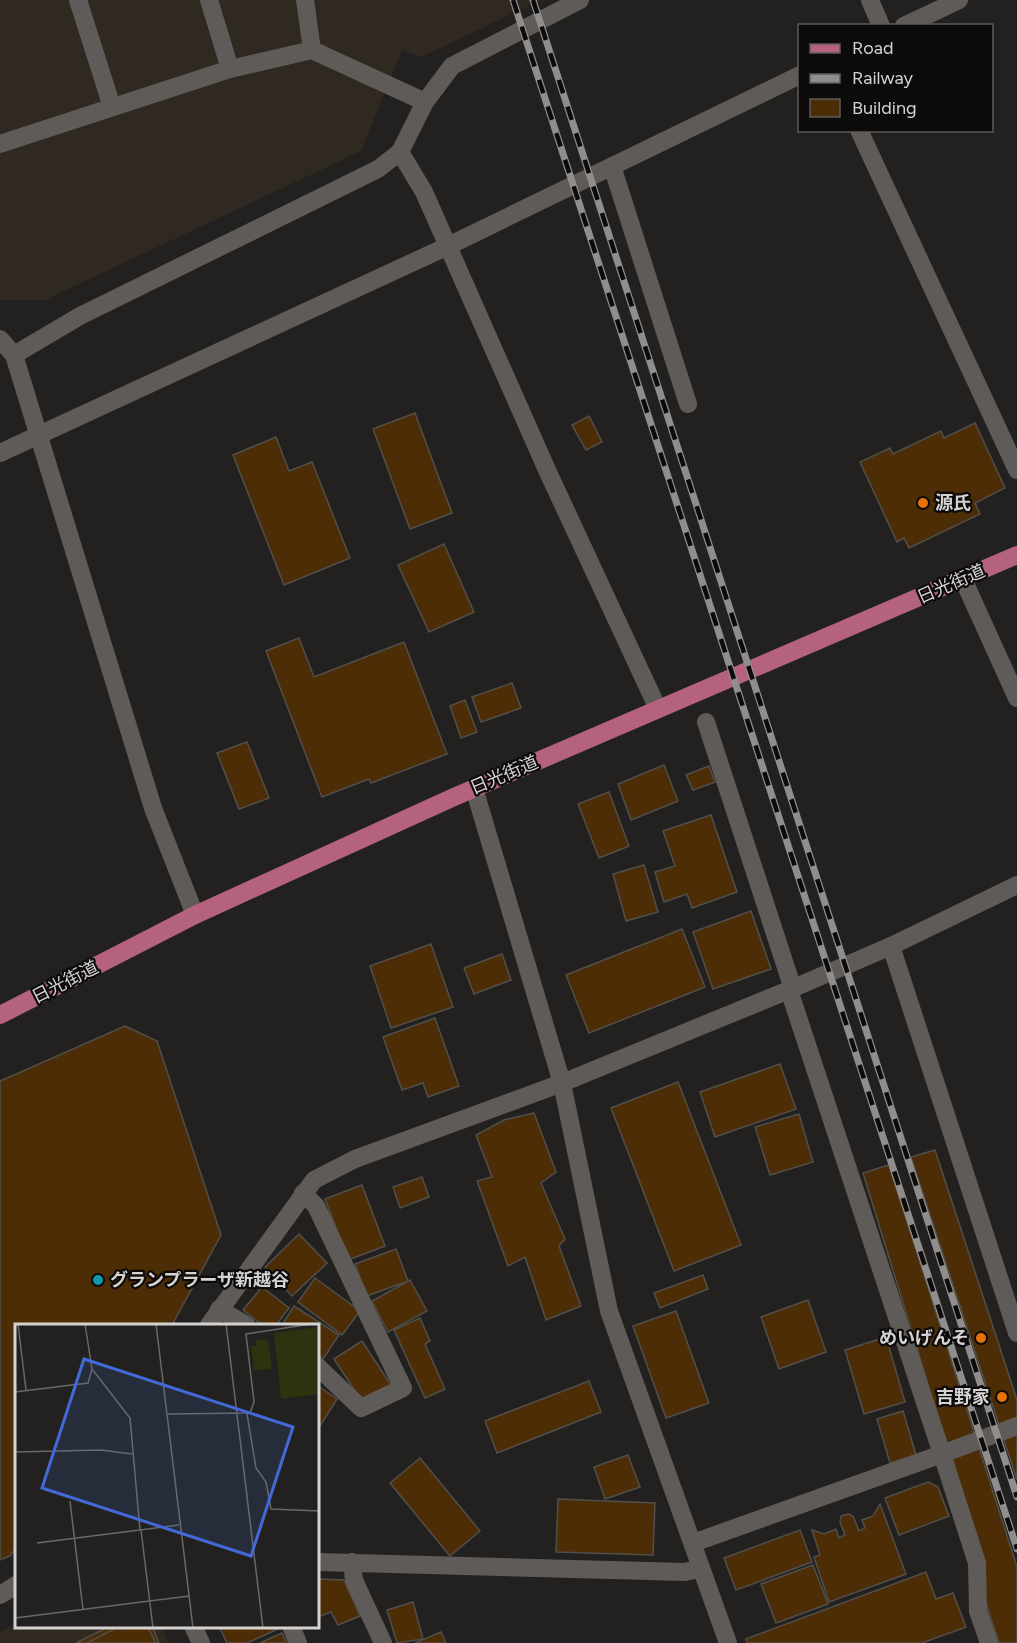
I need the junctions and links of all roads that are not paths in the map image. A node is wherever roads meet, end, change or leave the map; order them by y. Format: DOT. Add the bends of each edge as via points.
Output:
graph roads {
  1 [pos="78,0"];
  2 [pos="209,0"];
  3 [pos="304,0"];
  4 [pos="580,0"];
  5 [pos="870,0"];
  6 [pos="959,0"];
  7 [pos="880,24"];
  8 [pos="908,24"];
  9 [pos="312,50"];
  10 [pos="230,69"];
  11 [pos="798,76"];
  12 [pos="425,102"];
  13 [pos="112,107"];
  14 [pos="860,132"];
  15 [pos="0,144"];
  16 [pos="400,152"];
  17 [pos="612,166"];
  18 [pos="448,246"];
  19 [pos="0,339"];
  20 [pos="14,356"];
  21 [pos="688,404"];
  22 [pos="38,436"];
  23 [pos="0,453"];
  24 [pos="1017,470"];
  25 [pos="1017,555"];
  26 [pos="963,579"];
  27 [pos="1017,699"];
  28 [pos="658,710"];
  29 [pos="706,722"];
  30 [pos="474,788"];
  31 [pos="1017,885"];
  32 [pos="195,915"];
  33 [pos="891,946"];
  34 [pos="791,990"];
  35 [pos="0,1015"];
  36 [pos="562,1083"];
  37 [pos="303,1193"];
  38 [pos="219,1309"];
  39 [pos="210,1324"];
  40 [pos="244,1324"];
  41 [pos="1017,1333"];
  42 [pos="320,1369"];
  43 [pos="1017,1426"];
  44 [pos="942,1454"];
  45 [pos="693,1543"];
  46 [pos="320,1562"];
  47 [pos="352,1562"];
  48 [pos="701,1568"];
  49 [pos="15,1586"];
  50 [pos="0,1595"];
  51 [pos="194,1628"];
  52 [pos="292,1628"];
  53 [pos="380,1642"];
  54 [pos="201,1643"];
  55 [pos="298,1643"];
  56 [pos="728,1643"];
  57 [pos="989,1643"];
  1 -- 13 [label="street"];
  2 -- 10 [label="street"];
  3 -- 9 [label="street"];
  4 -- 12 [label="street" via="452,66"];
  5 -- 7 [label="street"];
  6 -- 8 [label="street"];
  9 -- 10 [label="street"];
  9 -- 12 [label="street"];
  10 -- 13 [label="street"];
  11 -- 17 [label="street"];
  12 -- 16 [label="street"];
  13 -- 15 [label="street"];
  14 -- 24 [label="street"];
  16 -- 18 [label="street" via="424,192"];
  16 -- 20 [label="street" via="378,169 80,316"];
  17 -- 18 [label="street"];
  17 -- 21 [label="street"];
  18 -- 22 [label="street"];
  18 -- 28 [label="street"];
  19 -- 20 [label="street"];
  20 -- 22 [label="street"];
  22 -- 23 [label="street"];
  22 -- 32 [label="street" via="153,808"];
  25 -- 26 [label="main road, 日光街道"];
  26 -- 27 [label="street"];
  26 -- 28 [label="main road, 日光街道"];
  28 -- 30 [label="main road, 日光街道"];
  29 -- 34 [label="street"];
  30 -- 32 [label="main road, 日光街道"];
  30 -- 36 [label="street"];
  31 -- 33 [label="street"];
  32 -- 35 [label="main road, 日光街道"];
  33 -- 34 [label="street"];
  33 -- 41 [label="street"];
  34 -- 36 [label="street"];
  34 -- 44 [label="street"];
  36 -- 37 [label="street" via="355,1159 314,1180"];
  36 -- 45 [label="street" via="609,1311"];
  37 -- 38 [label="street"];
  37 -- 42 [label="street" via="316,1206 403,1388 361,1408"];
  38 -- 39 [label="street"];
  38 -- 40 [label="street"];
  43 -- 44 [label="street"];
  44 -- 45 [label="street"];
  44 -- 57 [label="street" via="977,1563 978,1611"];
  45 -- 48 [label="street"];
  46 -- 47 [label="street"];
  47 -- 48 [label="street" via="685,1572"];
  47 -- 53 [label="street" via="354,1580"];
  48 -- 56 [label="street"];
  49 -- 50 [label="street"];
  51 -- 54 [label="street"];
  52 -- 55 [label="street"];
}
